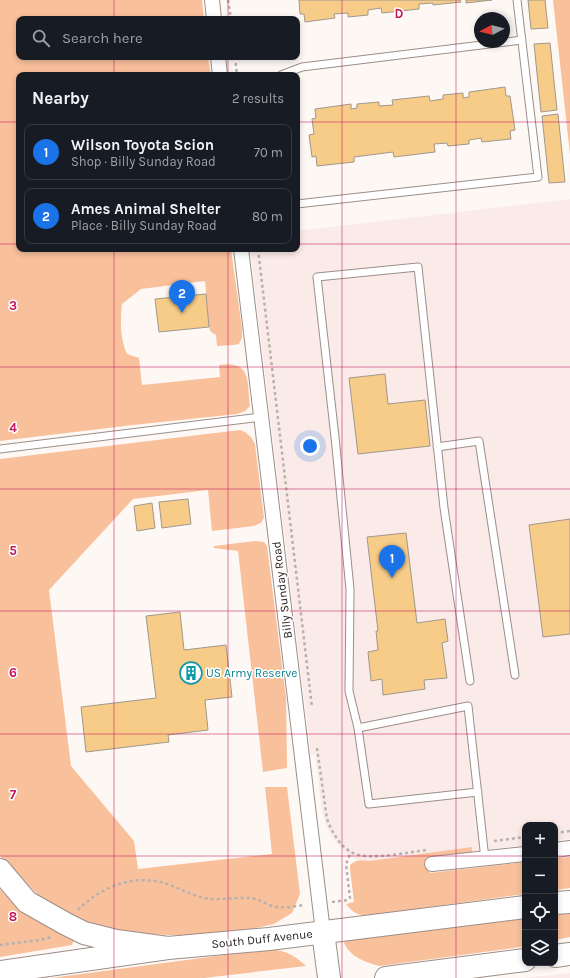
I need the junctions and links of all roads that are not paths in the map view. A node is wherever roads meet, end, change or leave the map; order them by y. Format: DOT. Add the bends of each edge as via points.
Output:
graph roads {
  1 [pos="212,0"];
  2 [pos="517,0"];
  3 [pos="214,16"];
  4 [pos="522,40"];
  5 [pos="218,60"];
  6 [pos="220,72"];
  7 [pos="289,72"];
  8 [pos="300,204"];
  9 [pos="241,252"];
  10 [pos="261,417"];
  11 [pos="437,447"];
  12 [pos="0,449"];
  13 [pos="515,675"];
  14 [pos="470,681"];
  15 [pos="358,728"];
  16 [pos="478,792"];
  17 [pos="570,848"];
  18 [pos="558,850"];
  19 [pos="522,854"];
  20 [pos="485,859"];
  21 [pos="432,864"];
  22 [pos="0,870"];
  23 [pos="570,902"];
  24 [pos="558,903"];
  25 [pos="522,907"];
  26 [pos="322,932"];
  27 [pos="168,948"];
  28 [pos="570,954"];
  29 [pos="558,956"];
  30 [pos="522,960"];
  31 [pos="0,972"];
  32 [pos="329,978"];
  33 [pos="386,978"];
  1 -- 3 [label="street"];
  2 -- 4 [label="lane"];
  4 -- 7 [label="lane" via="302,67"];
  4 -- 8 [label="lane" via="538,177"];
  5 -- 6 [label="street"];
  9 -- 10 [label="street, Billy Sunday Road"];
  10 -- 12 [label="lane"];
  10 -- 26 [label="street, Billy Sunday Road"];
  11 -- 13 [label="lane" via="479,441"];
  11 -- 14 [label="lane"];
  11 -- 15 [label="lane" via="418,267 316,277 350,589 348,691"];
  15 -- 16 [label="lane" via="369,804"];
  15 -- 16 [label="lane" via="468,706"];
  16 -- 20 [label="lane"];
  17 -- 18 [label="street"];
  19 -- 20 [label="street"];
  20 -- 21 [label="street"];
  22 -- 27 [label="main road" via="27,902 78,930 116,941"];
  23 -- 24 [label="main road"];
  25 -- 26 [label="main road, South Duff Avenue"];
  26 -- 27 [label="main road, South Duff Avenue"];
  26 -- 32 [label="main road"];
  27 -- 31 [label="main road, South Duff Avenue"];
  28 -- 29 [label="main road"];
  30 -- 33 [label="main road"];
}
